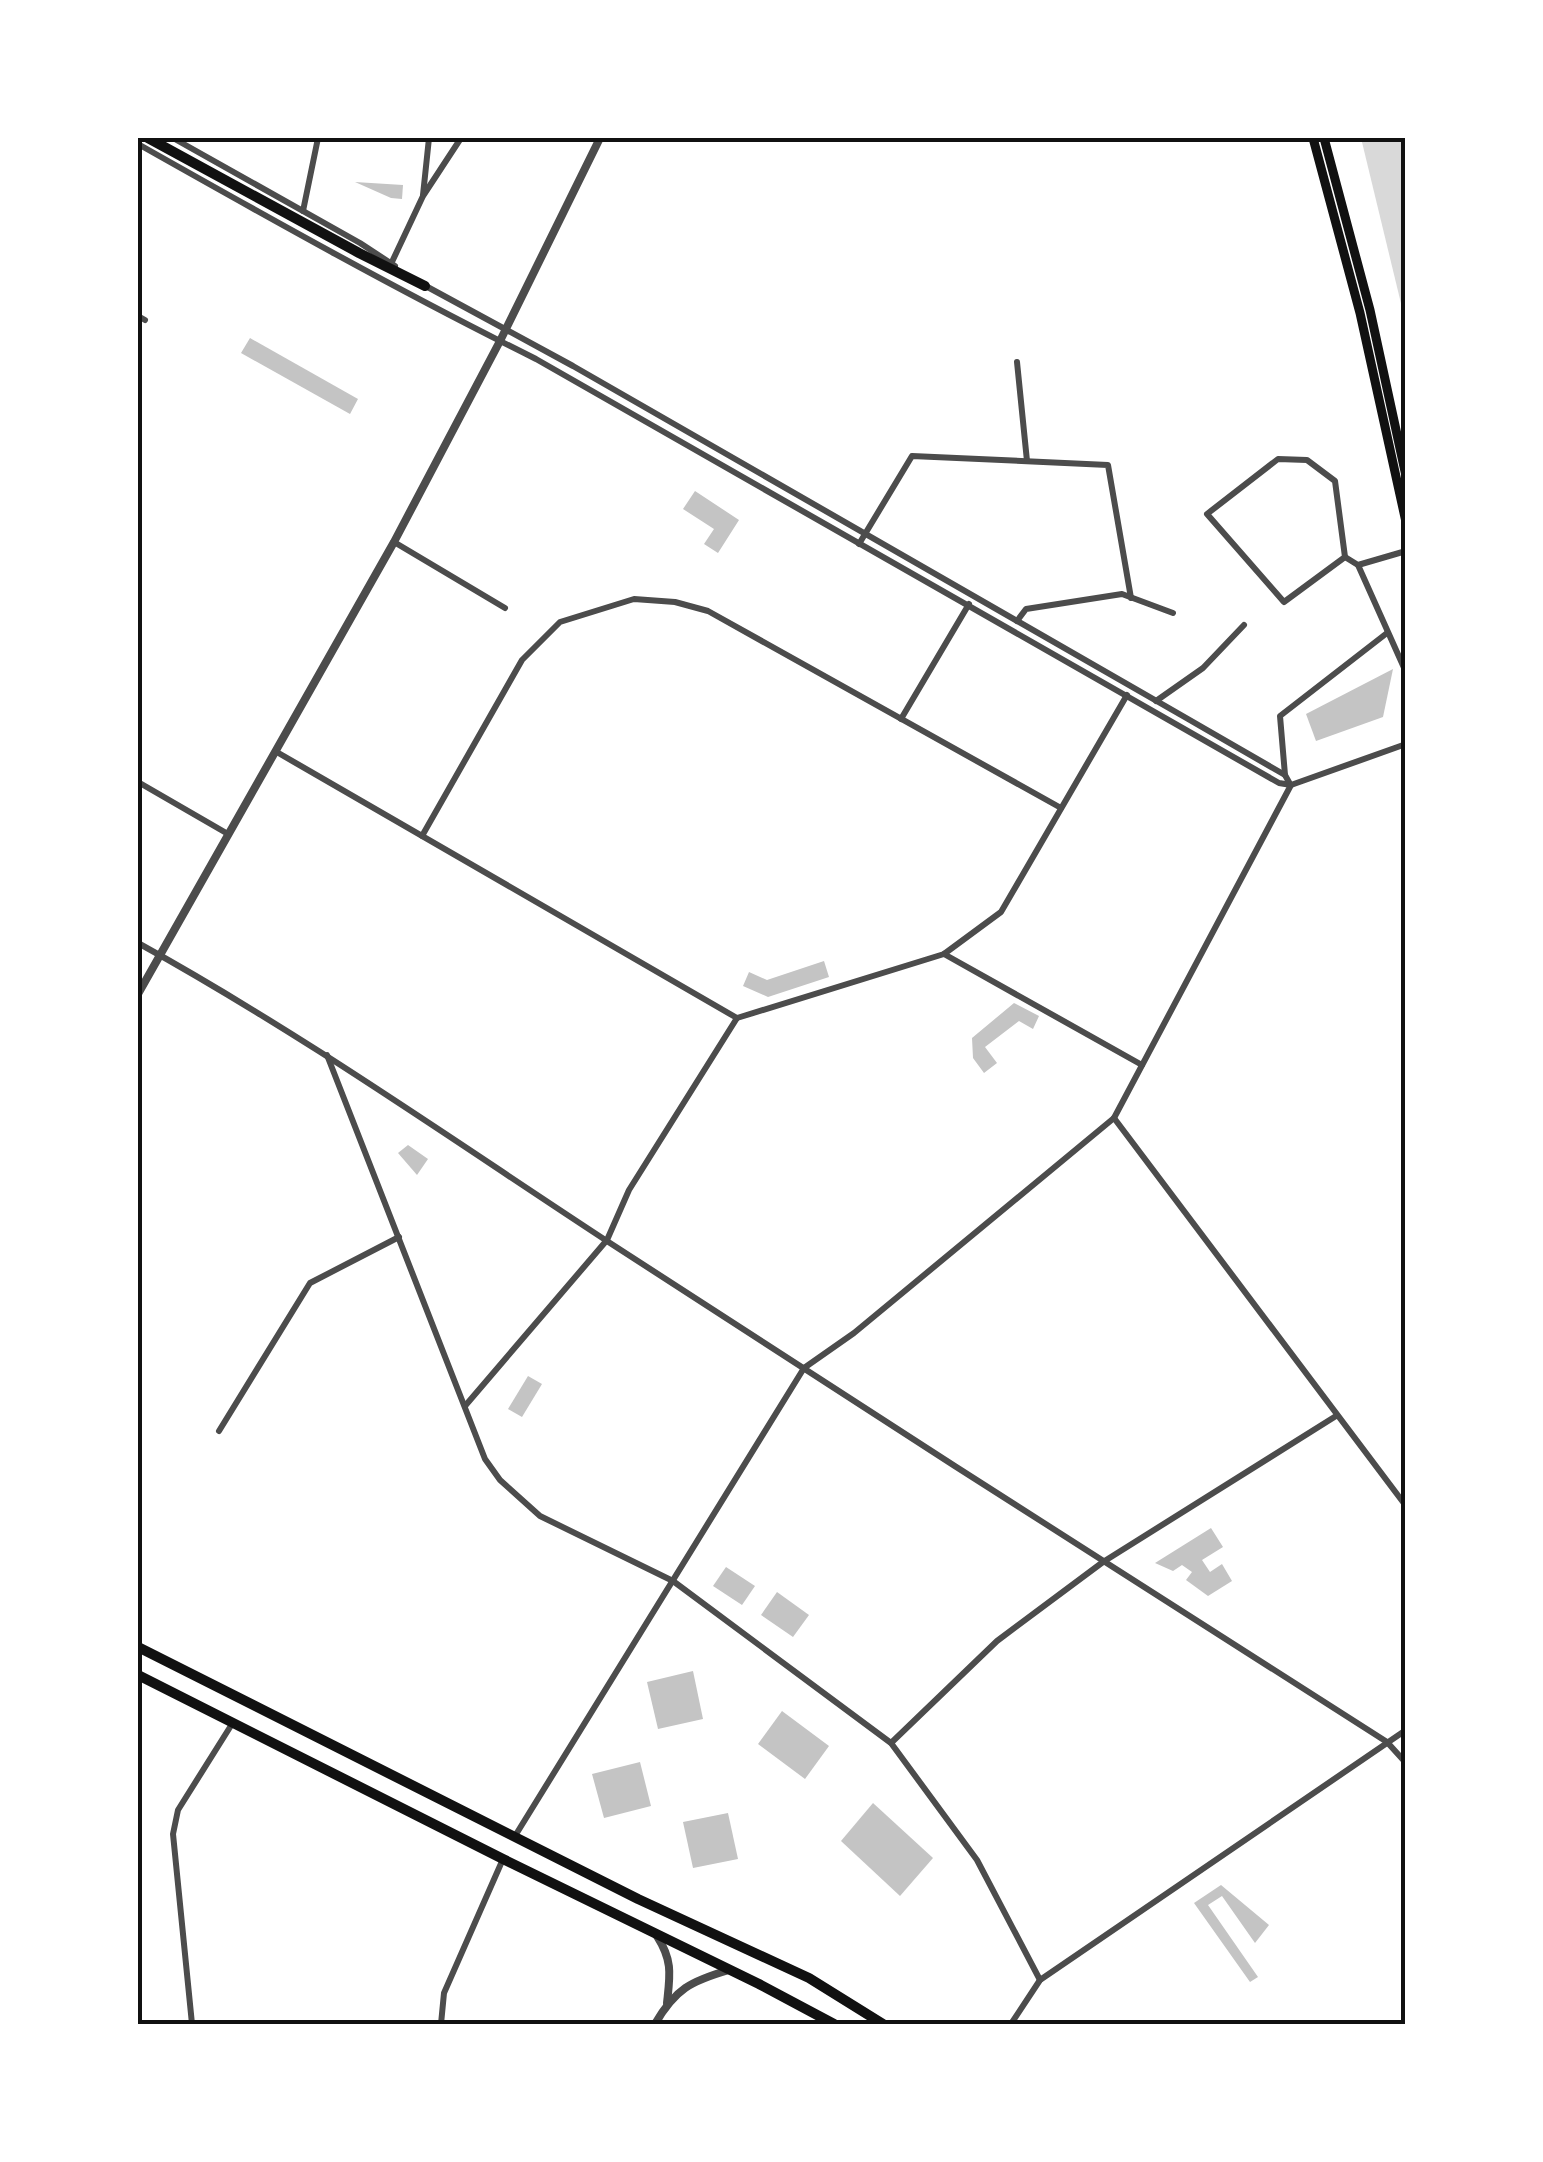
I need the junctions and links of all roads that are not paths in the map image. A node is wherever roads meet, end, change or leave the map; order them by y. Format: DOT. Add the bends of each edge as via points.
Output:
graph roads {
  1 [pos="148,138"];
  2 [pos="173,138"];
  3 [pos="318,138"];
  4 [pos="429,138"];
  5 [pos="461,138"];
  6 [pos="600,138"];
  7 [pos="1313,138"];
  8 [pos="1324,138"];
  9 [pos="138,144"];
  10 [pos="423,196"];
  11 [pos="303,211"];
  12 [pos="391,264"];
  13 [pos="426,286"];
  14 [pos="505,330"];
  15 [pos="500,341"];
  16 [pos="1017,362"];
  17 [pos="1027,461"];
  18 [pos="1406,476"];
  19 [pos="1406,522"];
  20 [pos="866,534"];
  21 [pos="394,542"];
  22 [pos="859,544"];
  23 [pos="1406,551"];
  24 [pos="1345,558"];
  25 [pos="1358,565"];
  26 [pos="974,596"];
  27 [pos="1131,598"];
  28 [pos="968,606"];
  29 [pos="505,608"];
  30 [pos="1173,612"];
  31 [pos="1017,621"];
  32 [pos="1244,625"];
  33 [pos="1387,633"];
  34 [pos="1405,670"];
  35 [pos="1132,687"];
  36 [pos="1126,696"];
  37 [pos="1156,701"];
  38 [pos="901,719"];
  39 [pos="1406,744"];
  40 [pos="275,751"];
  41 [pos="1285,775"];
  42 [pos="138,782"];
  43 [pos="1290,784"];
  44 [pos="1061,808"];
  45 [pos="228,834"];
  46 [pos="422,836"];
  47 [pos="138,943"];
  48 [pos="944,954"];
  49 [pos="159,955"];
  50 [pos="138,994"];
  51 [pos="737,1018"];
  52 [pos="327,1055"];
  53 [pos="1142,1064"];
  54 [pos="1114,1118"];
  55 [pos="399,1237"];
  56 [pos="607,1240"];
  57 [pos="804,1368"];
  58 [pos="465,1406"];
  59 [pos="1336,1416"];
  60 [pos="220,1431"];
  61 [pos="1406,1506"];
  62 [pos="1103,1562"];
  63 [pos="672,1580"];
  64 [pos="138,1646"];
  65 [pos="138,1675"];
  66 [pos="232,1724"];
  67 [pos="1406,1730"];
  68 [pos="1387,1742"];
  69 [pos="891,1743"];
  70 [pos="1406,1763"];
  71 [pos="514,1837"];
  72 [pos="504,1860"];
  73 [pos="665,1912"];
  74 [pos="655,1933"];
  75 [pos="762,1956"];
  76 [pos="730,1969"];
  77 [pos="751,1980"];
  78 [pos="1040,1980"];
  79 [pos="667,2003"];
  80 [pos="192,2024"];
  81 [pos="441,2024"];
  82 [pos="656,2024"];
  83 [pos="834,2024"];
  84 [pos="883,2024"];
  85 [pos="1011,2024"];
  1 -- 13 [label="main road"];
  2 -- 11 [label="street"];
  3 -- 11 [label="street"];
  4 -- 10 [label="street"];
  5 -- 10 [label="street"];
  6 -- 14 [label="street"];
  7 -- 19 [label="main road"];
  8 -- 18 [label="main road"];
  9 -- 15 [label="street"];
  10 -- 12 [label="street"];
  11 -- 12 [label="street"];
  12 -- 13 [label="street"];
  13 -- 14 [label="street"];
  14 -- 15 [label="street"];
  14 -- 20 [label="street"];
  15 -- 21 [label="street"];
  15 -- 22 [label="street"];
  16 -- 17 [label="street"];
  17 -- 20 [label="street" via="912,456"];
  17 -- 27 [label="street" via="1108,465"];
  20 -- 22 [label="street"];
  20 -- 26 [label="street"];
  21 -- 29 [label="street"];
  21 -- 40 [label="street"];
  22 -- 28 [label="street"];
  23 -- 25 [label="street"];
  24 -- 24 [label="street" via="1284,602 1207,514 1278,459 1307,460 1335,481"];
  24 -- 25 [label="street"];
  25 -- 33 [label="street"];
  26 -- 28 [label="street"];
  26 -- 31 [label="street"];
  27 -- 30 [label="street"];
  27 -- 31 [label="street" via="1026,609"];
  28 -- 36 [label="street"];
  28 -- 38 [label="street"];
  31 -- 35 [label="street"];
  32 -- 37 [label="street" via="1202,668"];
  33 -- 34 [label="street"];
  33 -- 41 [label="street" via="1280,716"];
  35 -- 36 [label="street"];
  35 -- 37 [label="street"];
  36 -- 43 [label="street"];
  36 -- 44 [label="street"];
  37 -- 41 [label="street"];
  38 -- 44 [label="street"];
  38 -- 46 [label="street" via="708,612 634,599 560,622 522,660"];
  39 -- 43 [label="street"];
  40 -- 45 [label="street"];
  40 -- 46 [label="street"];
  41 -- 43 [label="street"];
  42 -- 45 [label="street"];
  43 -- 53 [label="street"];
  44 -- 48 [label="street" via="1001,912"];
  45 -- 49 [label="street"];
  46 -- 51 [label="street"];
  47 -- 49 [label="street"];
  48 -- 51 [label="street"];
  48 -- 53 [label="street"];
  49 -- 50 [label="street"];
  49 -- 52 [label="street"];
  51 -- 56 [label="street" via="629,1190"];
  52 -- 55 [label="street"];
  52 -- 56 [label="street"];
  53 -- 54 [label="street"];
  54 -- 57 [label="street"];
  54 -- 59 [label="street"];
  55 -- 58 [label="street"];
  55 -- 60 [label="street" via="310,1283"];
  56 -- 57 [label="street"];
  56 -- 58 [label="street"];
  57 -- 62 [label="street"];
  57 -- 63 [label="street"];
  58 -- 63 [label="street" via="485,1459 530,1508"];
  59 -- 61 [label="street"];
  59 -- 62 [label="street"];
  62 -- 68 [label="street"];
  62 -- 69 [label="street" via="996,1641"];
  63 -- 69 [label="street"];
  63 -- 71 [label="street"];
  64 -- 71 [label="main road"];
  65 -- 66 [label="main road"];
  66 -- 72 [label="main road"];
  66 -- 80 [label="street" via="178,1810 173,1834"];
  67 -- 68 [label="street"];
  68 -- 70 [label="street"];
  68 -- 78 [label="street"];
  69 -- 78 [label="street" via="977,1860"];
  71 -- 73 [label="main road"];
  72 -- 74 [label="main road"];
  72 -- 81 [label="street" via="444,1993"];
  73 -- 74 [label="main road"];
  73 -- 75 [label="main road"];
  74 -- 76 [label="main road"];
  74 -- 79 [label="street" via="670,1968"];
  75 -- 77 [label="main road"];
  75 -- 84 [label="main road"];
  76 -- 77 [label="main road"];
  76 -- 79 [label="street" via="687,1986"];
  77 -- 83 [label="main road"];
  78 -- 85 [label="street"];
  79 -- 82 [label="street"];
}
